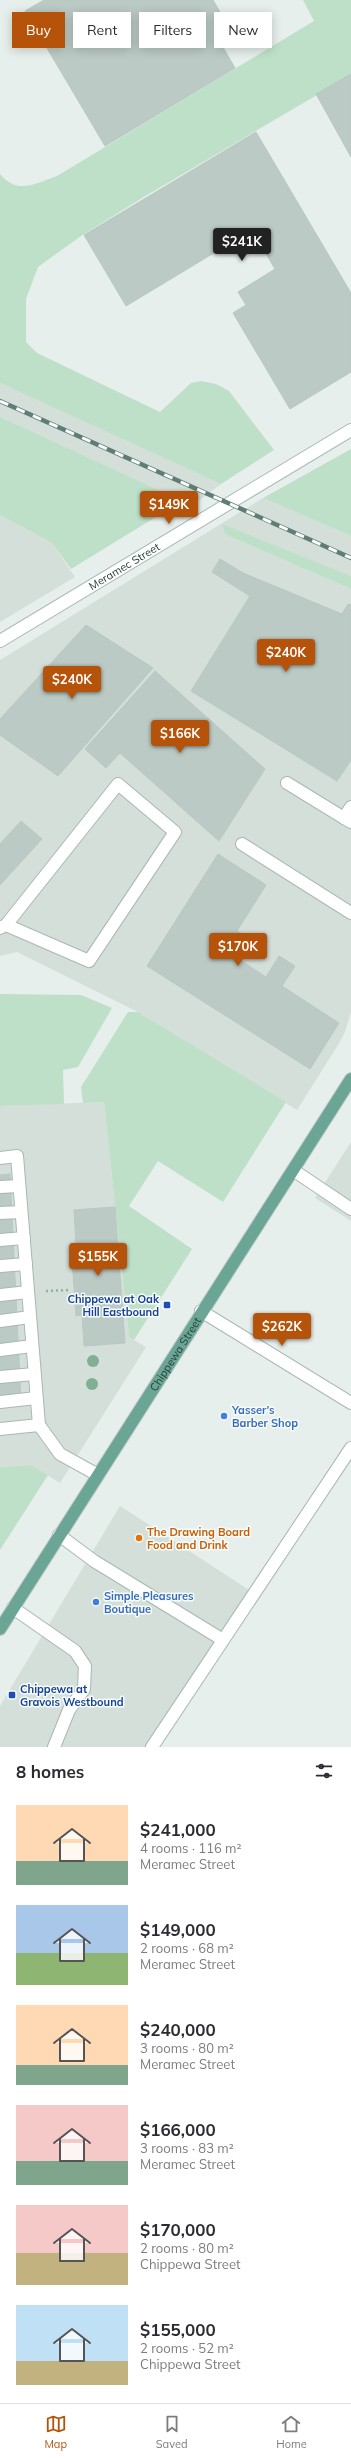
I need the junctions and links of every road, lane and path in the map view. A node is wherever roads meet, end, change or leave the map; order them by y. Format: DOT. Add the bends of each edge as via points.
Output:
graph roads {
  1 [pos="351,430"];
  2 [pos="0,641"];
  3 [pos="287,783"];
  4 [pos="351,807"];
  5 [pos="348,820"];
  6 [pos="242,844"];
  7 [pos="351,913"];
  8 [pos="3,927"];
  9 [pos="351,1079"];
  10 [pos="0,1158"];
  11 [pos="293,1170"];
  12 [pos="19,1186"];
  13 [pos="0,1187"];
  14 [pos="351,1209"];
  15 [pos="21,1212"];
  16 [pos="0,1213"];
  17 [pos="24,1238"];
  18 [pos="0,1240"];
  19 [pos="26,1264"];
  20 [pos="0,1266"];
  21 [pos="70,1290"];
  22 [pos="28,1292"];
  23 [pos="0,1295"];
  24 [pos="201,1311"];
  25 [pos="30,1317"];
  26 [pos="0,1321"];
  27 [pos="32,1346"];
  28 [pos="0,1350"];
  29 [pos="34,1374"];
  30 [pos="0,1377"];
  31 [pos="36,1398"];
  32 [pos="0,1402"];
  33 [pos="351,1403"];
  34 [pos="39,1425"];
  35 [pos="0,1428"];
  36 [pos="351,1448"];
  37 [pos="98,1475"];
  38 [pos="59,1535"];
  39 [pos="13,1608"];
  40 [pos="0,1629"];
  41 [pos="223,1640"];
  42 [pos="54,1747"];
  43 [pos="152,1747"];
  1 -- 2 [label="street, Meramec Street"];
  3 -- 5 [label="street"];
  4 -- 5 [label="street"];
  6 -- 7 [label="street"];
  8 -- 8 [label="street" via="118,784 175,832 89,961"];
  9 -- 11 [label="main road, Chippewa Street"];
  10 -- 12 [label="street" via="17,1156"];
  11 -- 14 [label="street"];
  11 -- 24 [label="main road, Chippewa Street"];
  12 -- 13 [label="street"];
  12 -- 15 [label="street"];
  15 -- 16 [label="street"];
  15 -- 17 [label="street"];
  17 -- 18 [label="street"];
  17 -- 19 [label="street"];
  19 -- 20 [label="street"];
  19 -- 22 [label="street"];
  21 -- 22 [label="path"];
  22 -- 23 [label="street"];
  22 -- 25 [label="street"];
  24 -- 33 [label="street"];
  24 -- 37 [label="main road, Chippewa Street"];
  25 -- 26 [label="street"];
  25 -- 27 [label="street"];
  27 -- 28 [label="street"];
  27 -- 29 [label="street"];
  29 -- 30 [label="street"];
  29 -- 31 [label="street"];
  31 -- 32 [label="street"];
  31 -- 34 [label="street"];
  34 -- 35 [label="street"];
  34 -- 37 [label="street" via="60,1454"];
  36 -- 41 [label="street"];
  37 -- 38 [label="main road, Chippewa Street"];
  38 -- 39 [label="main road, Chippewa Street"];
  38 -- 41 [label="street" via="94,1561"];
  39 -- 40 [label="main road, Chippewa Street"];
  39 -- 42 [label="street" via="75,1651 85,1666 84,1690 69,1710"];
  41 -- 43 [label="street"];
}
